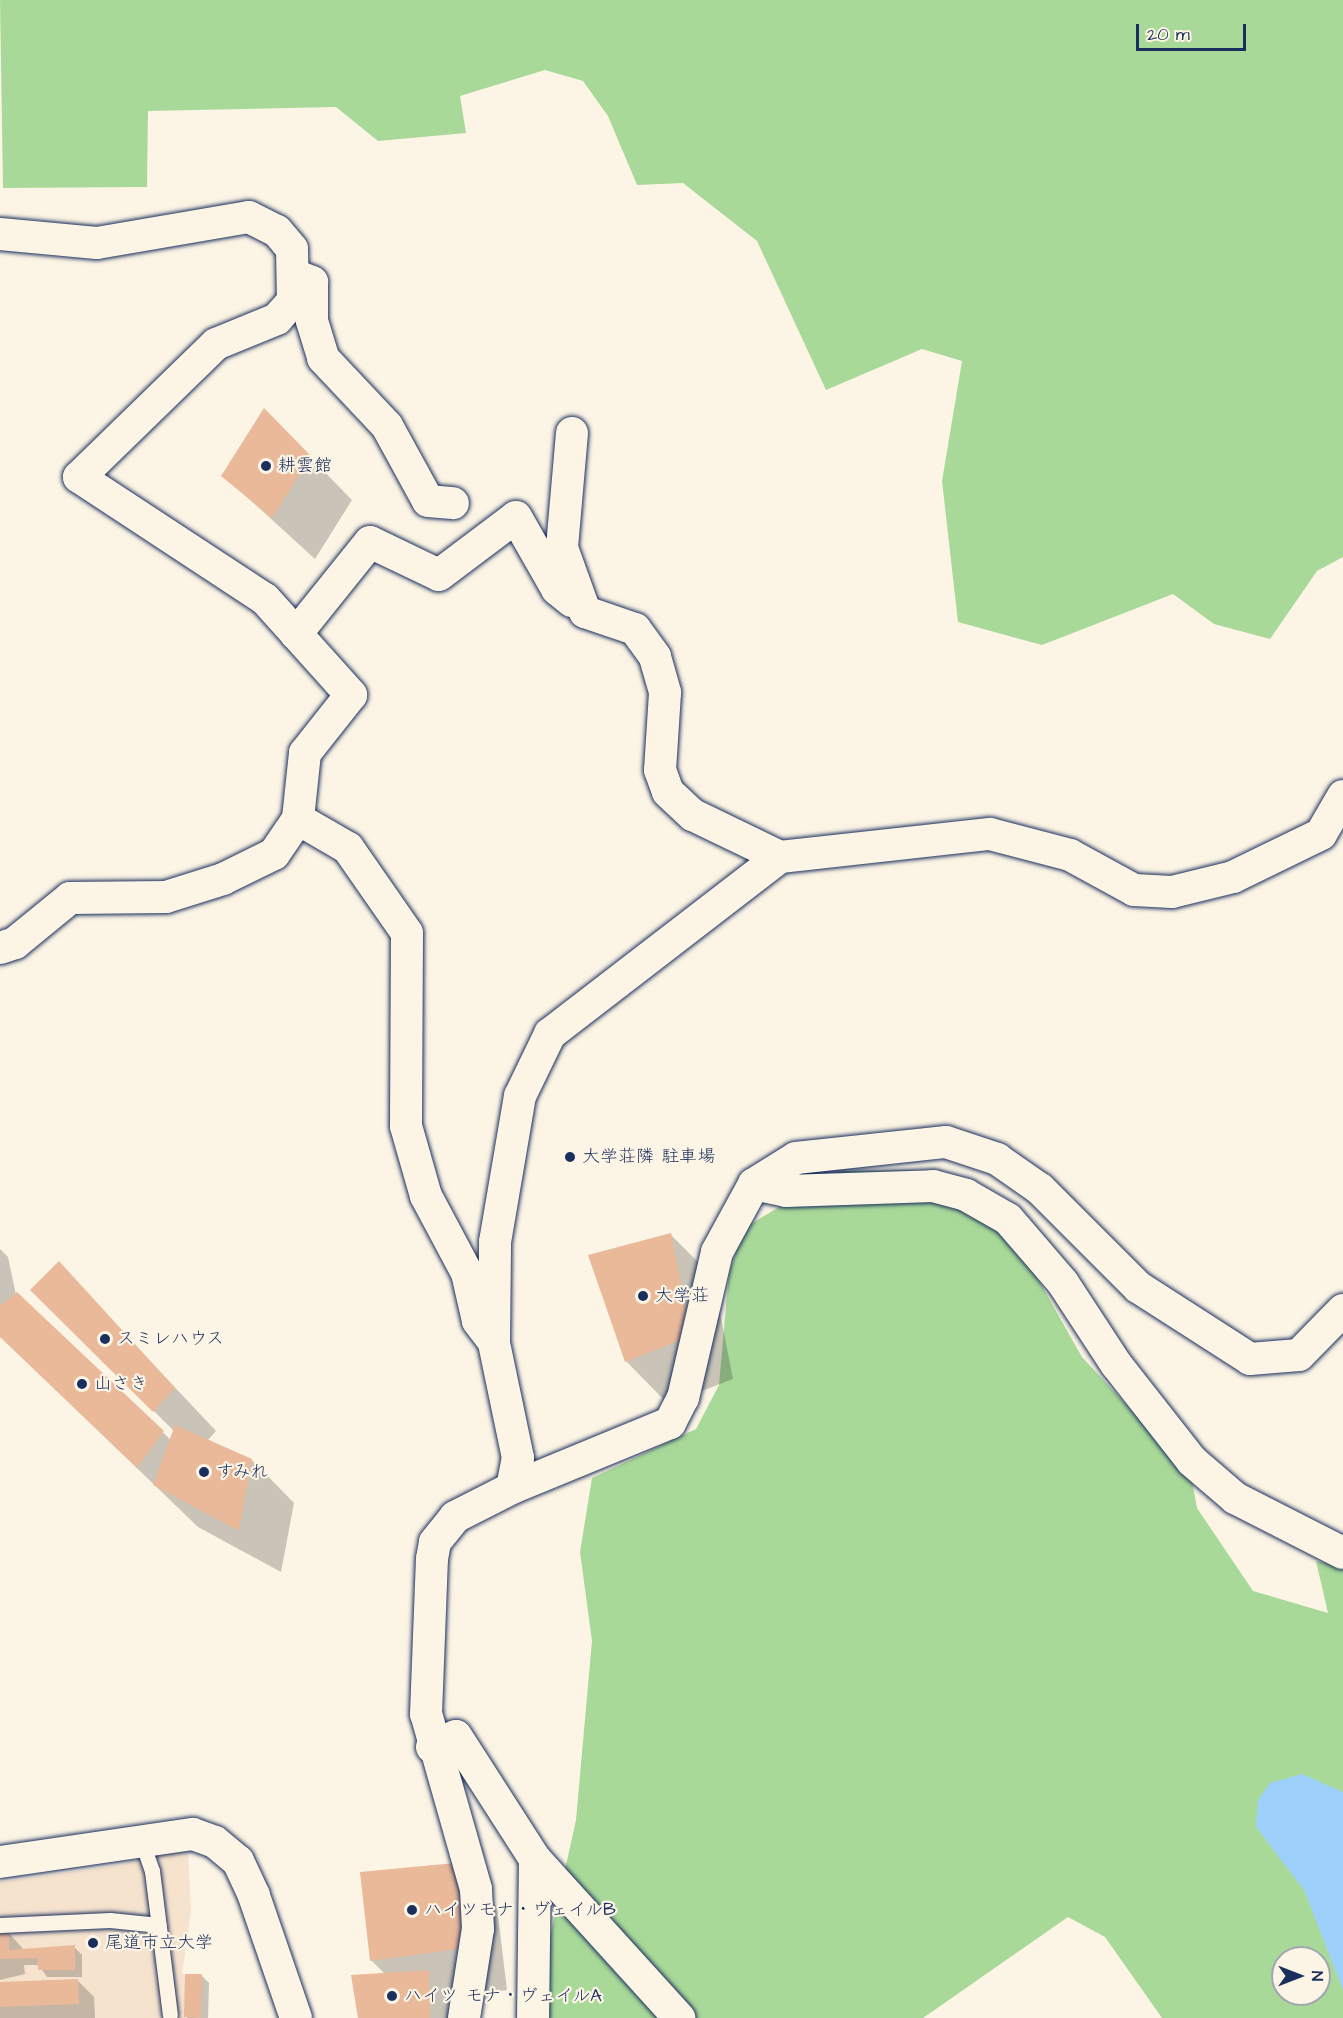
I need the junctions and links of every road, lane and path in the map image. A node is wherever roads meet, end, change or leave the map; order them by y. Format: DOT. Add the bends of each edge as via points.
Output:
graph roads {
  1 [pos="0,234"];
  2 [pos="296,276"];
  3 [pos="572,433"];
  4 [pos="453,503"];
  5 [pos="585,612"];
  6 [pos="296,634"];
  7 [pos="1343,796"];
  8 [pos="298,819"];
  9 [pos="780,857"];
  10 [pos="0,948"];
  11 [pos="754,1184"];
  12 [pos="1343,1310"];
  13 [pos="494,1343"];
  14 [pos="512,1488"];
  15 [pos="1343,1553"];
  16 [pos="432,1747"];
  17 [pos="142,1842"];
  18 [pos="535,1859"];
  19 [pos="0,1862"];
  20 [pos="0,1925"];
  21 [pos="159,1925"];
  22 [pos="170,2015"];
  23 [pos="296,2018"];
  24 [pos="464,2018"];
  25 [pos="533,2018"];
  26 [pos="679,2018"];
  1 -- 2 [label="street" via="97,243 249,217 277,231 292,249"];
  2 -- 4 [label="street" via="312,282 312,321 323,358 387,426 428,501"];
  2 -- 6 [label="street" via="293,301 277,319 216,344 79,477 265,599"];
  3 -- 5 [label="street" via="562,548"];
  5 -- 6 [label="street" via="558,589 516,517 439,575 370,542"];
  5 -- 9 [label="street" via="635,629 655,657 665,693 660,770 668,792 693,815"];
  6 -- 8 [label="street" via="351,695 305,753"];
  7 -- 9 [label="street" via="1321,834 1233,877 1172,892 1134,890 1070,855 990,834"];
  8 -- 10 [label="street" via="274,854 223,879 166,897 70,898 15,942"];
  8 -- 13 [label="street" via="348,848 407,933 406,1126 426,1196 467,1273 478,1321"];
  9 -- 13 [label="street" via="550,1034 520,1096 495,1242"];
  11 -- 12 [label="street" via="796,1158 946,1142 998,1159 1040,1189 1138,1287 1250,1359 1299,1355"];
  11 -- 14 [label="street" via="717,1252 683,1398 670,1424"];
  11 -- 15 [label="street" via="786,1191 933,1186 966,1195 1008,1219 1063,1282 1116,1364 1192,1461 1235,1498"];
  13 -- 14 [label="street" via="518,1458"];
  14 -- 16 [label="street" via="455,1517 435,1542 426,1714"];
  16 -- 18 [label="street" via="456,1736"];
  16 -- 24 [label="street" via="476,1889 478,1929"];
  17 -- 19 [label="street"];
  17 -- 21 [label="lane"];
  17 -- 23 [label="street" via="193,1834 215,1842 238,1861"];
  18 -- 25 [label="street"];
  18 -- 26 [label="street"];
  20 -- 21 [label="lane" via="110,1920"];
  21 -- 22 [label="lane"];
}
